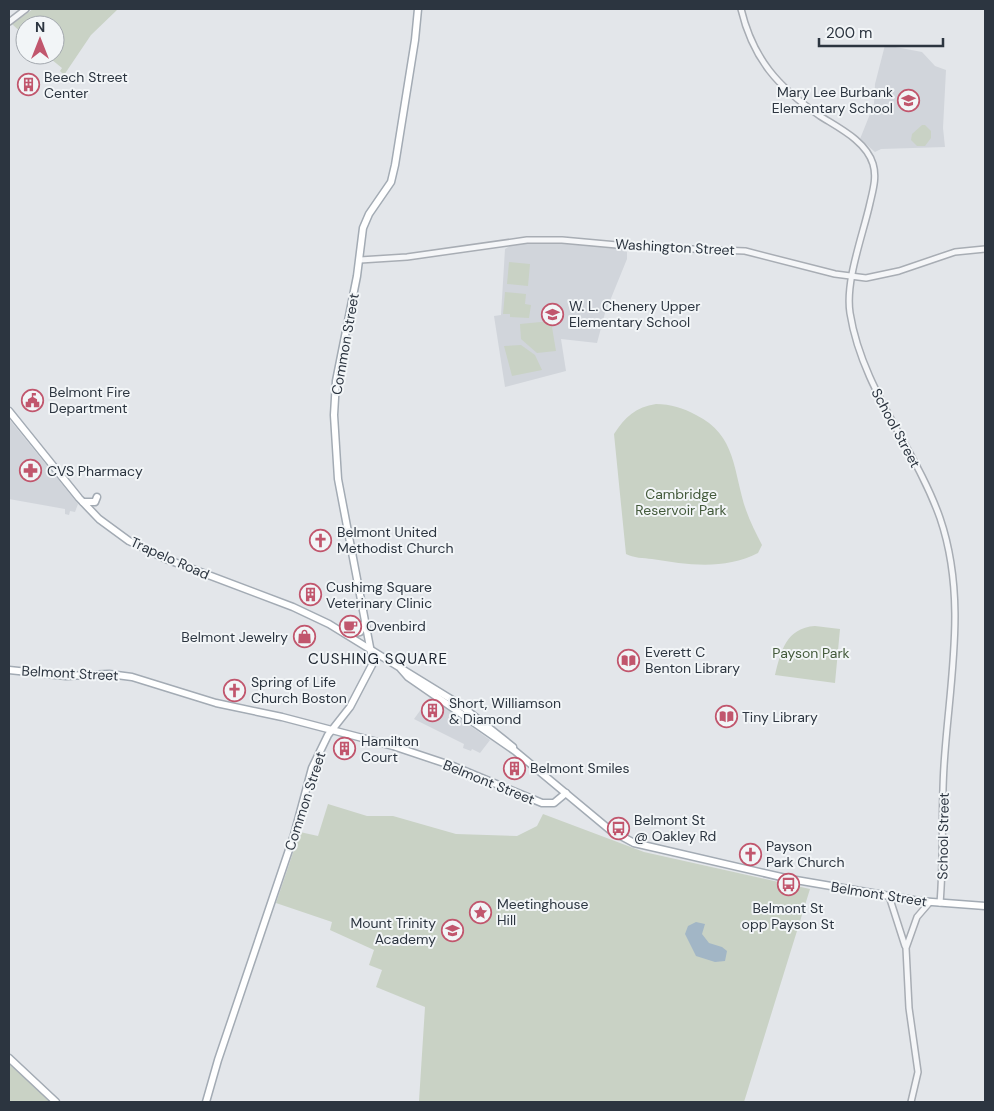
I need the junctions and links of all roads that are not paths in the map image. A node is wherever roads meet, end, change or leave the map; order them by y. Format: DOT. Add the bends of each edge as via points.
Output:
graph roads {
  1 [pos="26,9"];
  2 [pos="418,9"];
  3 [pos="741,9"];
  4 [pos="9,22"];
  5 [pos="985,249"];
  6 [pos="360,260"];
  7 [pos="852,277"];
  8 [pos="9,411"];
  9 [pos="97,497"];
  10 [pos="83,502"];
  11 [pos="365,620"];
  12 [pos="346,634"];
  13 [pos="371,650"];
  14 [pos="9,670"];
  15 [pos="333,729"];
  16 [pos="566,793"];
  17 [pos="889,896"];
  18 [pos="930,902"];
  19 [pos="940,903"];
  20 [pos="985,906"];
  21 [pos="906,948"];
  22 [pos="9,1058"];
  23 [pos="56,1102"];
  24 [pos="206,1102"];
  25 [pos="911,1102"];
  1 -- 4 [label="street"];
  2 -- 6 [label="main road, Common Street" via="396,165 391,182 366,221"];
  3 -- 7 [label="street, School Street" via="748,36 770,72 790,92 860,144 873,163 873,192"];
  5 -- 7 [label="street, Washington Street" via="945,255 887,274"];
  6 -- 7 [label="street, Washington Street" via="407,257 527,240 562,240 745,251"];
  6 -- 11 [label="main road, Common Street" via="338,372 334,415 338,479"];
  7 -- 19 [label="street, School Street" via="849,301 859,349 870,378 931,497 944,534 950,568 956,641 944,767"];
  8 -- 10 [label="main road, Trapelo Road"];
  9 -- 10 [label="main road" via="95,502"];
  10 -- 12 [label="main road, Trapelo Road" via="112,529 146,550 293,607"];
  11 -- 12 [label="main road" via="360,632"];
  11 -- 13 [label="main road, Common Street"];
  12 -- 13 [label="main road, Trapelo Road"];
  13 -- 15 [label="main road, Common Street" via="372,668"];
  13 -- 16 [label="main road, Trapelo Road" via="515,751"];
  14 -- 15 [label="main road, Belmont Street" via="66,676 127,676 221,705"];
  15 -- 16 [label="main road, Belmont Street" via="437,760 542,803 554,803"];
  15 -- 24 [label="main road, Common Street" via="311,771 294,835"];
  16 -- 17 [label="main road, Belmont Street" via="610,830 639,844 769,874"];
  17 -- 18 [label="main road, Belmont Street"];
  17 -- 21 [label="street"];
  18 -- 19 [label="main road, Belmont Street"];
  18 -- 21 [label="street" via="917,917"];
  19 -- 20 [label="main road, Belmont Street"];
  21 -- 25 [label="street" via="909,1008 918,1072"];
  22 -- 23 [label="main road"];
}
